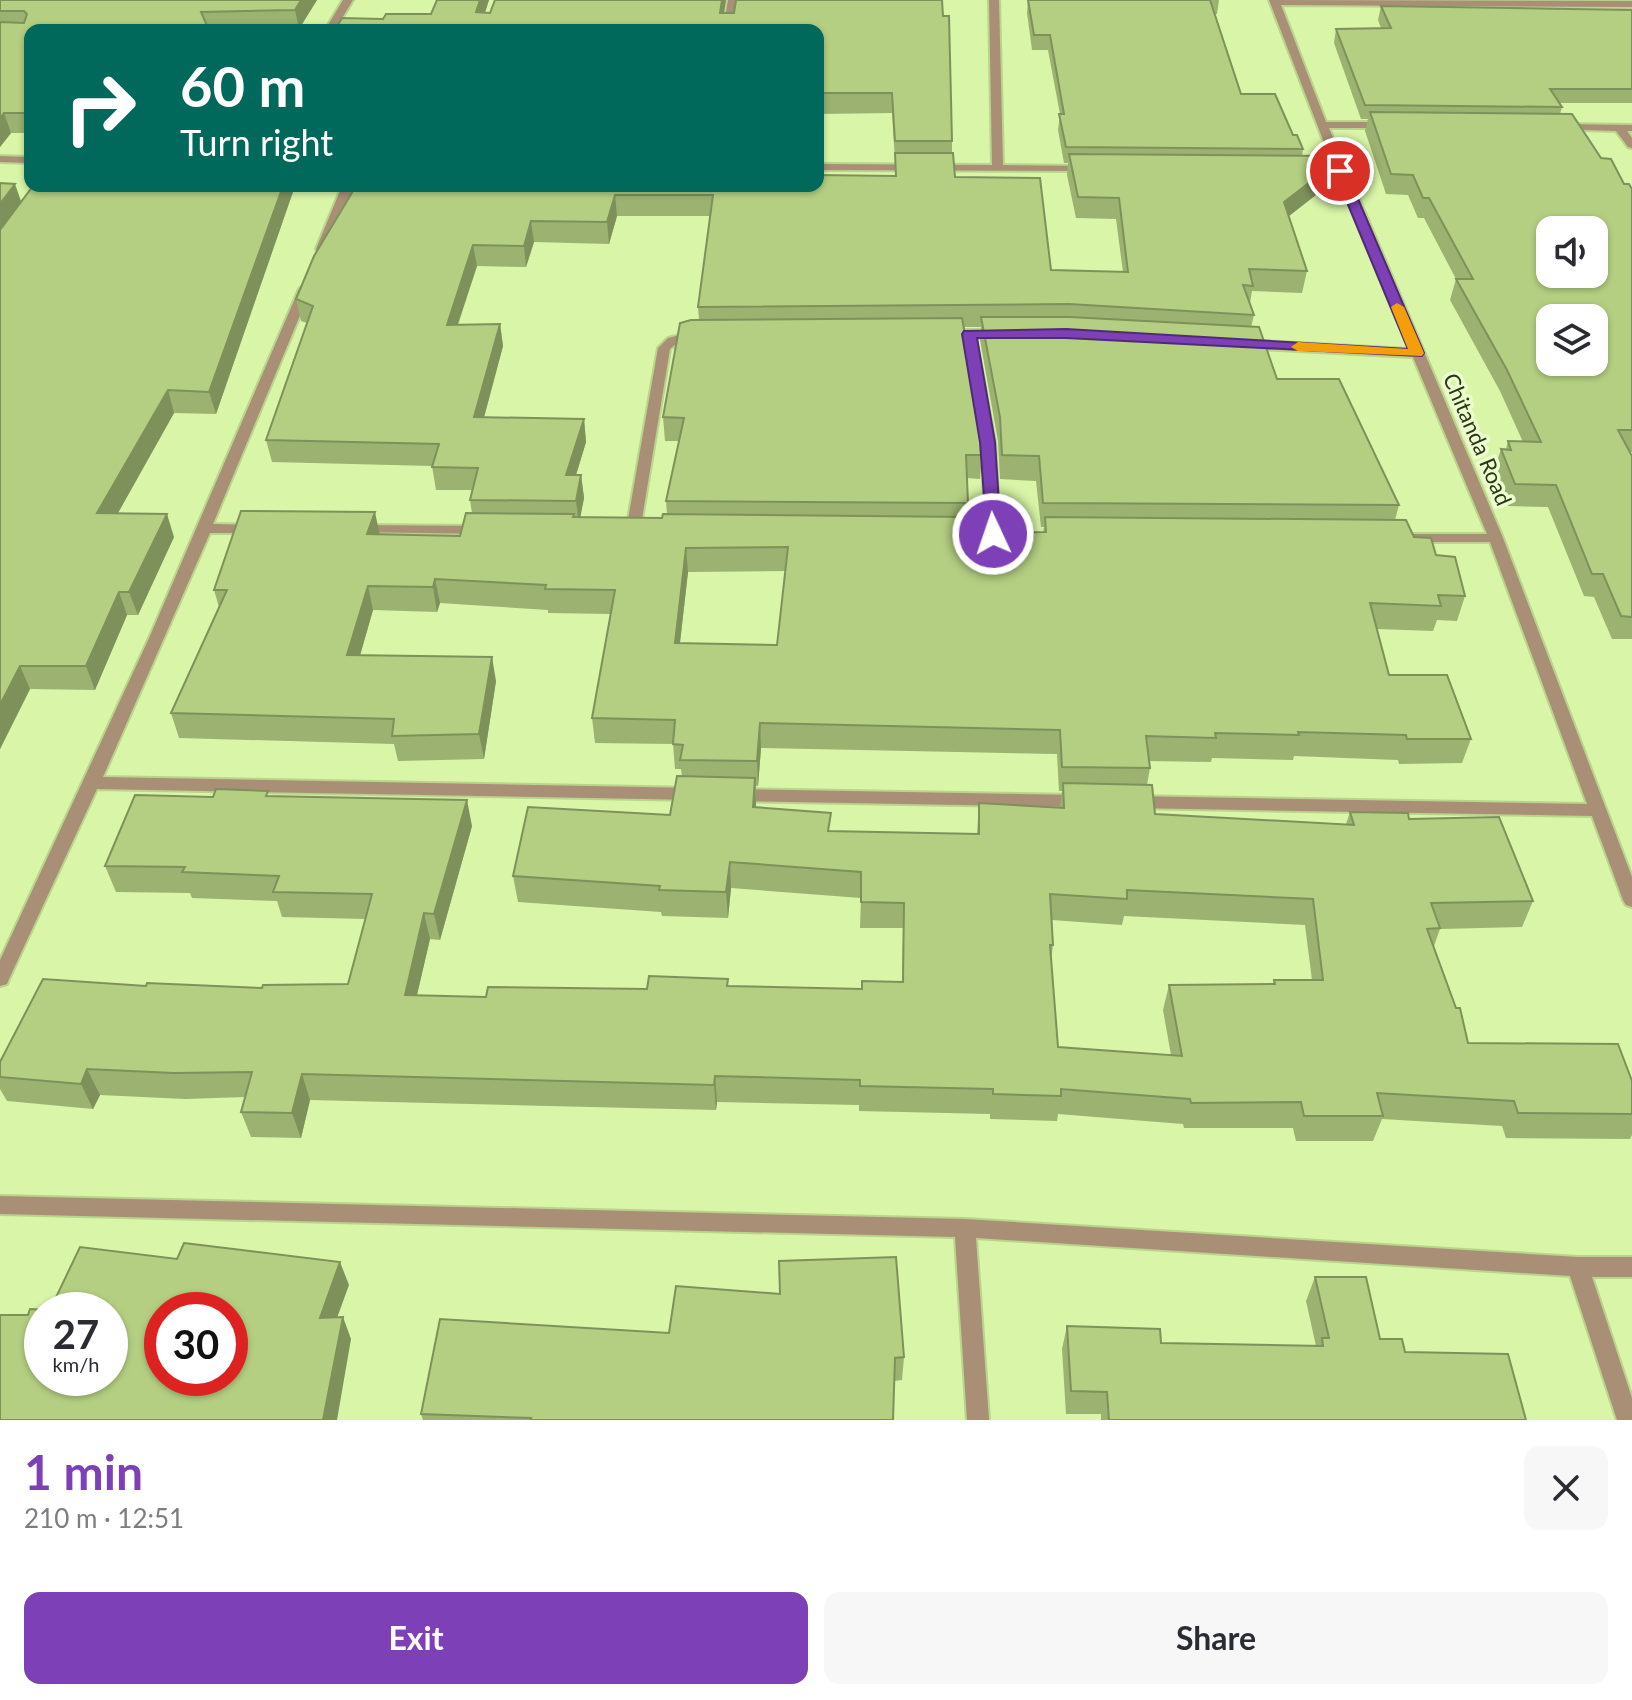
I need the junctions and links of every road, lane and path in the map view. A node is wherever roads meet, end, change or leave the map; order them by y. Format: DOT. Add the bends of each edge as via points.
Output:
graph roads {
  1 [pos="348,0"];
  2 [pos="733,0"];
  3 [pos="994,0"];
  4 [pos="1275,1"];
  5 [pos="1632,4"];
  6 [pos="334,24"];
  7 [pos="729,24"];
  8 [pos="1322,125"];
  9 [pos="1395,125"];
  10 [pos="1544,127"];
  11 [pos="1619,128"];
  12 [pos="1632,128"];
  13 [pos="1632,145"];
  14 [pos="0,159"];
  15 [pos="24,160"];
  16 [pos="824,167"];
  17 [pos="998,168"];
  18 [pos="1107,169"];
  19 [pos="1324,171"];
  20 [pos="1340,171"];
  21 [pos="345,192"];
  22 [pos="1011,333"];
  23 [pos="924,334"];
  24 [pos="969,334"];
  25 [pos="708,335"];
  26 [pos="1226,343"];
  27 [pos="1417,353"];
  28 [pos="206,528"];
  29 [pos="270,529"];
  30 [pos="349,529"];
  31 [pos="507,530"];
  32 [pos="633,531"];
  33 [pos="993,534"];
  34 [pos="1402,538"];
  35 [pos="1496,538"];
  36 [pos="94,783"];
  37 [pos="1598,810"];
  38 [pos="1632,900"];
  39 [pos="0,979"];
  40 [pos="0,1205"];
  41 [pos="965,1228"];
  42 [pos="1578,1267"];
  43 [pos="1632,1267"];
  44 [pos="978,1420"];
  45 [pos="1628,1420"];
  1 -- 6 [label="street"];
  2 -- 7 [label="street"];
  3 -- 17 [label="street"];
  4 -- 5 [label="street"];
  4 -- 8 [label="street, Chitanda Road"];
  8 -- 9 [label="street"];
  8 -- 20 [label="street, Chitanda Road"];
  10 -- 11 [label="street"];
  11 -- 12 [label="street"];
  11 -- 13 [label="street"];
  14 -- 15 [label="street"];
  16 -- 17 [label="street"];
  17 -- 18 [label="street"];
  19 -- 20 [label="street"];
  20 -- 27 [label="street, Chitanda Road"];
  21 -- 28 [label="street"];
  22 -- 24 [label="street"];
  23 -- 24 [label="street"];
  24 -- 33 [label="street" via="988,442"];
  25 -- 32 [label="street" via="672,341 664,348"];
  26 -- 27 [label="street"];
  27 -- 35 [label="street, Chitanda Road"];
  28 -- 29 [label="street"];
  28 -- 36 [label="street"];
  30 -- 31 [label="street"];
  34 -- 35 [label="street"];
  35 -- 37 [label="street, Chitanda Road"];
  36 -- 37 [label="street"];
  36 -- 39 [label="street"];
  37 -- 38 [label="street, Chitanda Road"];
  40 -- 41 [label="street"];
  41 -- 42 [label="street"];
  41 -- 44 [label="street"];
  42 -- 43 [label="street"];
  42 -- 45 [label="street"];
}
